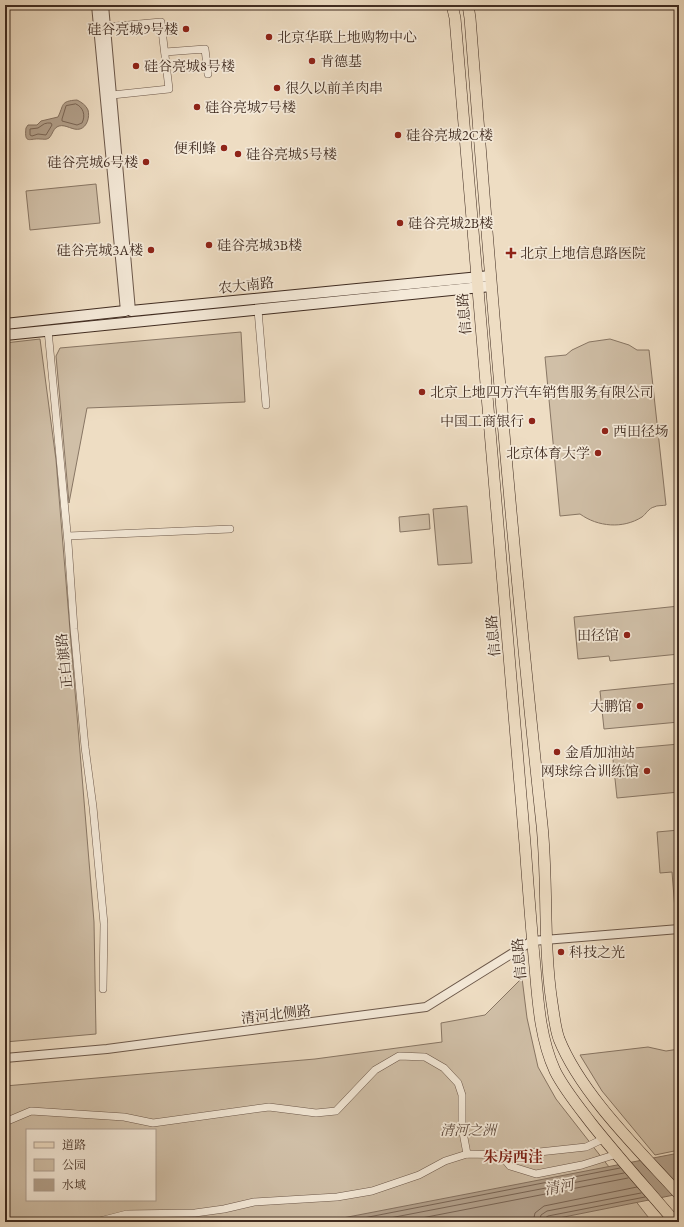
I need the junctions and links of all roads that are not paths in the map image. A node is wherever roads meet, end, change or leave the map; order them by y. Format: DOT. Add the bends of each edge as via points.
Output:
graph roads {
  1 [pos="96,5"];
  2 [pos="104,5"];
  3 [pos="452,5"];
  4 [pos="468,5"];
  5 [pos="106,27"];
  6 [pos="165,52"];
  7 [pos="208,74"];
  8 [pos="112,95"];
  9 [pos="490,281"];
  10 [pos="477,282"];
  11 [pos="258,310"];
  12 [pos="128,311"];
  13 [pos="5,324"];
  14 [pos="48,330"];
  15 [pos="5,335"];
  16 [pos="266,405"];
  17 [pos="230,529"];
  18 [pos="68,536"];
  19 [pos="679,929"];
  20 [pos="547,940"];
  21 [pos="532,941"];
  22 [pos="104,989"];
  23 [pos="5,1058"];
  24 [pos="5,1122"];
  25 [pos="603,1139"];
  26 [pos="615,1152"];
  27 [pos="467,1154"];
  28 [pos="501,1155"];
  29 [pos="679,1194"];
  30 [pos="674,1221"];
  31 [pos="96,1222"];
  1 -- 12 [label="street"];
  2 -- 5 [label="street"];
  3 -- 10 [label="main road, 信息路"];
  4 -- 9 [label="main road, 信息路"];
  5 -- 6 [label="street" via="161,22"];
  5 -- 8 [label="street"];
  6 -- 7 [label="street" via="205,49"];
  6 -- 8 [label="street" via="169,89"];
  8 -- 12 [label="street"];
  9 -- 10 [label="main road"];
  9 -- 20 [label="main road, 信息路" via="543,832"];
  10 -- 11 [label="main road, 农大南路"];
  10 -- 12 [label="main road, 农大南路"];
  10 -- 21 [label="main road, 信息路"];
  11 -- 14 [label="main road, 农大南路"];
  11 -- 16 [label="street"];
  12 -- 13 [label="main road, 农大南路"];
  14 -- 15 [label="main road, 农大南路"];
  14 -- 18 [label="street, 正白旗路"];
  17 -- 18 [label="street"];
  18 -- 22 [label="street, 正白旗路" via="74,629 104,924"];
  19 -- 20 [label="street"];
  20 -- 21 [label="street"];
  20 -- 29 [label="main road, 信息路" via="550,986 558,1036 568,1058 588,1090"];
  21 -- 23 [label="street, 清河北侧路" via="426,1007 107,1049"];
  21 -- 25 [label="main road, 信息路" via="539,1012 548,1053 564,1087"];
  24 -- 27 [label="street" via="31,1111 124,1117 153,1123 269,1107 316,1114 336,1111 375,1070 399,1056 425,1057 444,1068 458,1083 462,1095 462,1127"];
  25 -- 26 [label="main road, 信息路"];
  25 -- 28 [label="street" via="586,1147"];
  26 -- 28 [label="street" via="582,1165 536,1174 510,1166"];
  26 -- 30 [label="main road, 信息路"];
  27 -- 28 [label="street"];
  27 -- 31 [label="street" via="445,1161 419,1175 372,1191 337,1197 254,1202 195,1213 127,1214"];
}
